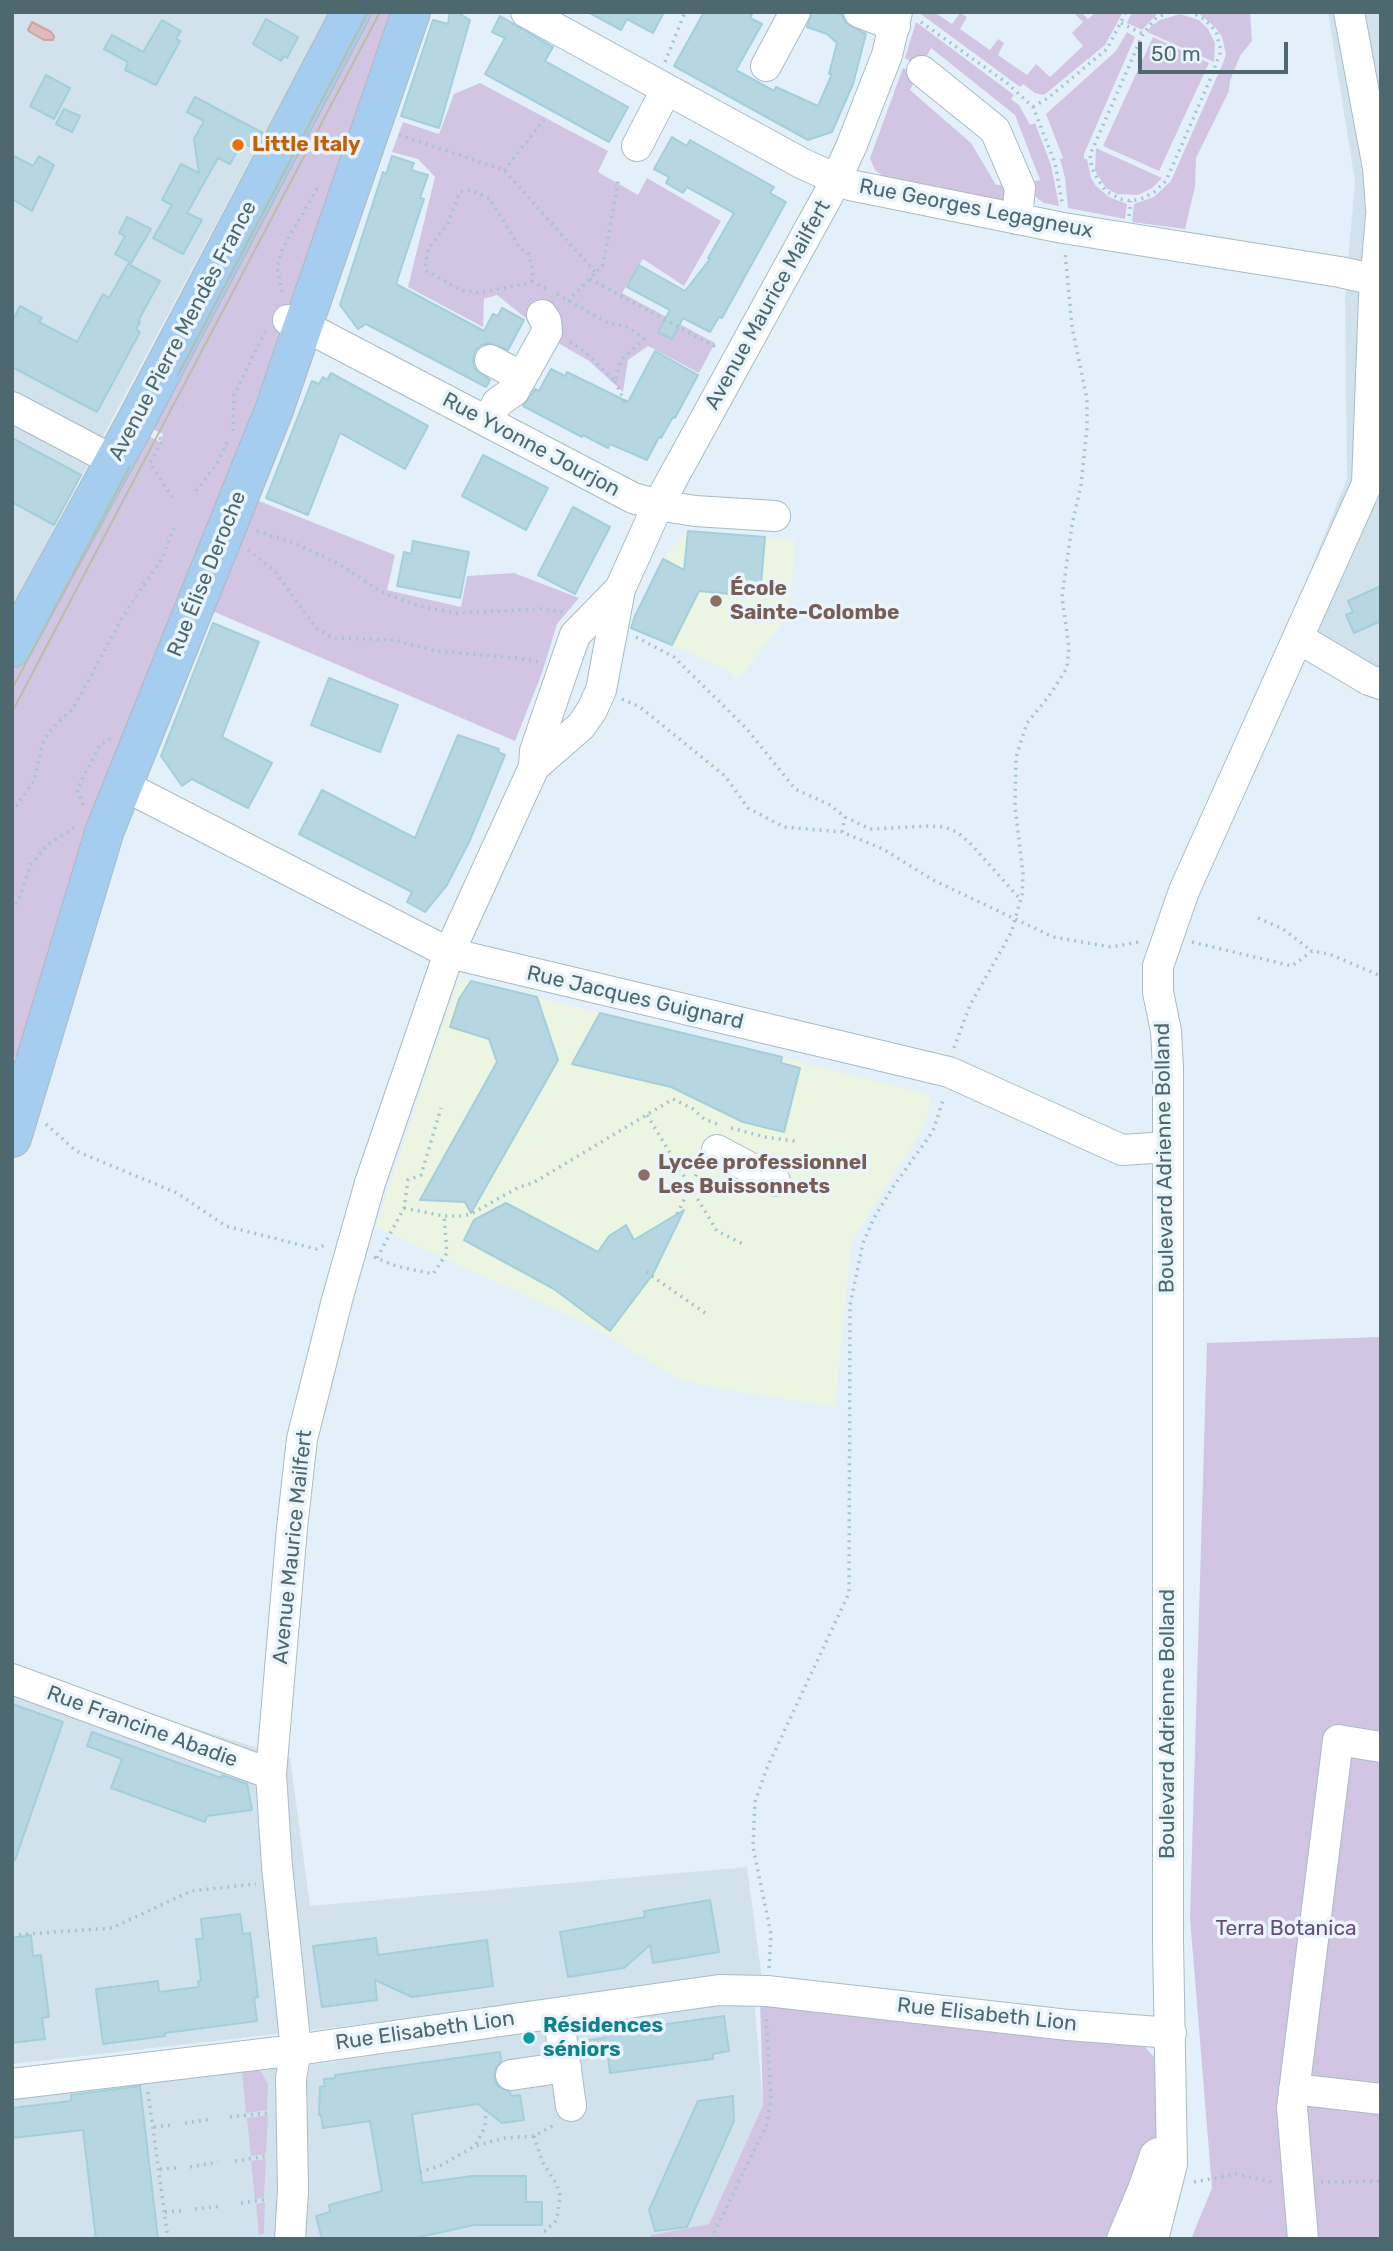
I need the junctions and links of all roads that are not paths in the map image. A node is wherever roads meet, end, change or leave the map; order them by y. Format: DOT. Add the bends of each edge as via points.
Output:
graph roads {
  1 [pos="351,12"];
  2 [pos="411,12"];
  3 [pos="526,12"];
  4 [pos="795,12"];
  5 [pos="859,12"];
  6 [pos="1349,12"];
  7 [pos="901,18"];
  8 [pos="766,66"];
  9 [pos="922,71"];
  10 [pos="665,78"];
  11 [pos="637,145"];
  12 [pos="836,179"];
  13 [pos="1381,208"];
  14 [pos="1381,216"];
  15 [pos="1017,219"];
  16 [pos="1378,280"];
  17 [pos="284,317"];
  18 [pos="551,317"];
  19 [pos="490,360"];
  20 [pos="529,380"];
  21 [pos="12,407"];
  22 [pos="488,422"];
  23 [pos="114,461"];
  24 [pos="658,505"];
  25 [pos="775,516"];
  26 [pos="600,623"];
  27 [pos="1298,638"];
  28 [pos="12,648"];
  29 [pos="1381,684"];
  30 [pos="534,767"];
  31 [pos="122,785"];
  32 [pos="449,953"];
  33 [pos="17,1110"];
  34 [pos="1168,1147"];
  35 [pos="711,1153"];
  36 [pos="775,1181"];
  37 [pos="12,1679"];
  38 [pos="1381,1747"];
  39 [pos="271,1774"];
  40 [pos="558,2013"];
  41 [pos="1171,2033"];
  42 [pos="296,2050"];
  43 [pos="566,2067"];
  44 [pos="511,2075"];
  45 [pos="12,2084"];
  46 [pos="1294,2089"];
  47 [pos="1381,2099"];
  48 [pos="571,2106"];
  49 [pos="1172,2143"];
  50 [pos="290,2239"];
  51 [pos="1122,2239"];
  52 [pos="1153,2239"];
  53 [pos="1303,2239"];
  1 -- 23 [label="main road, Avenue Pierre Mendès France"];
  2 -- 17 [label="main road, Rue Élise Deroche"];
  3 -- 10 [label="street, Rue Georges Legagneux"];
  4 -- 8 [label="street"];
  5 -- 7 [label="street"];
  6 -- 13 [label="street"];
  7 -- 12 [label="street, Avenue Maurice Mailfert"];
  9 -- 15 [label="street" via="995,130 1020,188"];
  10 -- 11 [label="street"];
  10 -- 12 [label="street, Rue Georges Legagneux"];
  12 -- 15 [label="street, Rue Georges Legagneux" via="874,191"];
  12 -- 24 [label="street, Avenue Maurice Mailfert"];
  14 -- 16 [label="street, Boulevard Adrienne Bolland"];
  15 -- 16 [label="street, Rue Georges Legagneux"];
  16 -- 27 [label="street, Boulevard Adrienne Bolland" via="1367,484"];
  17 -- 22 [label="street, Rue Yvonne Jourjon"];
  17 -- 31 [label="main road, Rue Élise Deroche" via="274,410 211,507"];
  18 -- 20 [label="street"];
  19 -- 20 [label="street"];
  20 -- 22 [label="street" via="497,403"];
  21 -- 23 [label="street"];
  22 -- 24 [label="street, Rue Yvonne Jourjon" via="633,498"];
  23 -- 28 [label="main road, Avenue Pierre Mendès France"];
  24 -- 25 [label="street, Rue Yvonne Jourjon" via="695,512"];
  24 -- 26 [label="street, Avenue Maurice Mailfert"];
  26 -- 30 [label="street, Avenue Maurice Mailfert" via="575,635 535,751"];
  26 -- 30 [label="street, Avenue Maurice Mailfert" via="601,690 592,710 581,726"];
  27 -- 29 [label="street"];
  27 -- 34 [label="street, Boulevard Adrienne Bolland" via="1184,891 1158,967 1166,1031"];
  30 -- 32 [label="street, Avenue Maurice Mailfert"];
  31 -- 32 [label="street, Rue Jacques Guignard"];
  31 -- 33 [label="main road, Rue Élise Deroche"];
  32 -- 34 [label="street, Rue Jacques Guignard" via="950,1072 1122,1150"];
  32 -- 39 [label="street, Avenue Maurice Mailfert" via="370,1183 364,1253 302,1439"];
  34 -- 41 [label="street, Boulevard Adrienne Bolland"];
  35 -- 36 [label="street"];
  37 -- 39 [label="street, Rue Francine Abadie"];
  38 -- 46 [label="street" via="1338,1740"];
  39 -- 42 [label="street, Avenue Maurice Mailfert"];
  40 -- 41 [label="street, Rue Elisabeth Lion" via="719,1990 767,1991"];
  40 -- 42 [label="street, Rue Elisabeth Lion"];
  40 -- 43 [label="street"];
  41 -- 49 [label="street, Boulevard Adrienne Bolland"];
  42 -- 45 [label="street, Rue Elisabeth Lion"];
  42 -- 50 [label="street, Avenue Maurice Mailfert" via="291,2078"];
  43 -- 44 [label="street"];
  43 -- 48 [label="street"];
  46 -- 47 [label="street"];
  46 -- 53 [label="street"];
  49 -- 51 [label="street" via="1155,2155"];
  49 -- 52 [label="street, Boulevard Adrienne Bolland" via="1172,2164"];
}
